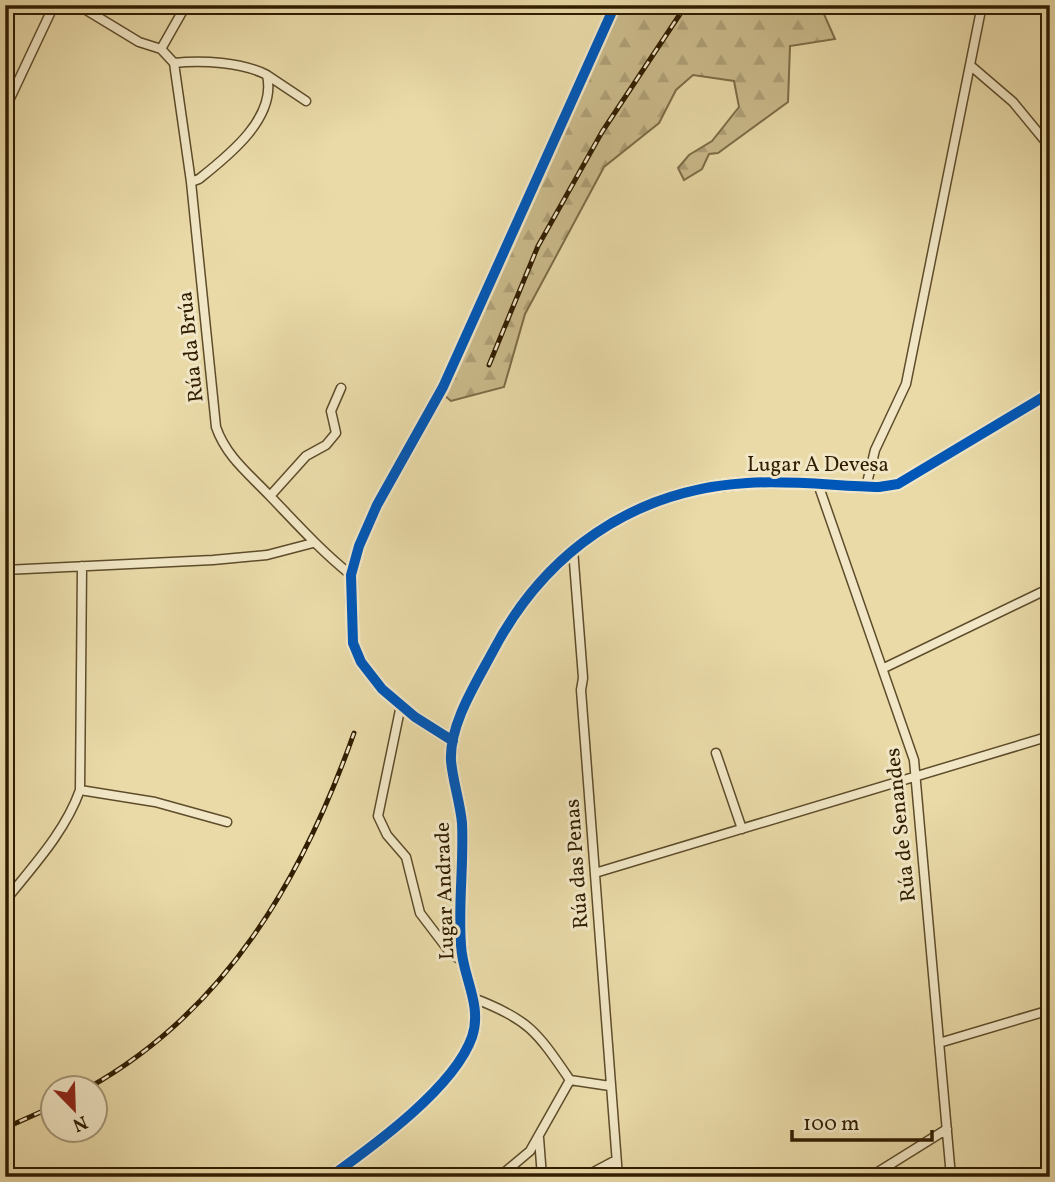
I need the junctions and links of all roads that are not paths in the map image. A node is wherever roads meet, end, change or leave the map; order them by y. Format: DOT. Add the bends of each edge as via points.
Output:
graph roads {
  1 [pos="54,5"];
  2 [pos="78,5"];
  3 [pos="186,5"];
  4 [pos="615,5"];
  5 [pos="982,5"];
  6 [pos="161,49"];
  7 [pos="174,63"];
  8 [pos="971,66"];
  9 [pos="267,75"];
  10 [pos="306,101"];
  11 [pos="5,109"];
  12 [pos="1050,147"];
  13 [pos="191,182"];
  14 [pos="341,388"];
  15 [pos="1050,393"];
  16 [pos="818,484"];
  17 [pos="866,487"];
  18 [pos="270,496"];
  19 [pos="313,543"];
  20 [pos="573,549"];
  21 [pos="82,566"];
  22 [pos="5,570"];
  23 [pos="544,574"];
  24 [pos="351,575"];
  25 [pos="1050,588"];
  26 [pos="884,667"];
  27 [pos="401,705"];
  28 [pos="1050,736"];
  29 [pos="453,741"];
  30 [pos="716,753"];
  31 [pos="916,777"];
  32 [pos="80,790"];
  33 [pos="228,822"];
  34 [pos="742,829"];
  35 [pos="595,873"];
  36 [pos="5,901"];
  37 [pos="463,961"];
  38 [pos="473,998"];
  39 [pos="1050,1010"];
  40 [pos="939,1043"];
  41 [pos="570,1080"];
  42 [pos="610,1086"];
  43 [pos="947,1129"];
  44 [pos="539,1138"];
  45 [pos="617,1160"];
  46 [pos="330,1177"];
  47 [pos="465,1177"];
  48 [pos="477,1177"];
  49 [pos="499,1177"];
  50 [pos="542,1177"];
  51 [pos="584,1177"];
  52 [pos="618,1177"];
  53 [pos="870,1177"];
  54 [pos="951,1177"];
  1 -- 11 [label="street"];
  2 -- 6 [label="street" via="139,42"];
  3 -- 6 [label="street"];
  4 -- 24 [label="street" via="443,387 377,505"];
  5 -- 8 [label="street"];
  6 -- 7 [label="street"];
  7 -- 9 [label="street" via="196,61"];
  7 -- 13 [label="street, Rúa da Brúa"];
  8 -- 12 [label="street" via="1013,102"];
  8 -- 17 [label="street" via="906,384 875,450"];
  9 -- 10 [label="street"];
  9 -- 13 [label="street" via="270,85 257,120 233,149"];
  13 -- 18 [label="street, Rúa da Brúa" via="216,427 233,458"];
  14 -- 18 [label="street" via="331,411 336,433 306,456"];
  15 -- 17 [label="street, Lugar A Devesa" via="914,477 889,486"];
  16 -- 17 [label="street, Lugar A Devesa"];
  16 -- 20 [label="street, Lugar A Devesa" via="744,483 665,500 630,513"];
  16 -- 26 [label="street, Rúa de Senandes"];
  18 -- 19 [label="street, Rúa da Brúa"];
  19 -- 21 [label="street" via="267,555"];
  19 -- 24 [label="street, Rúa da Brúa"];
  20 -- 23 [label="street, Lugar A Devesa"];
  20 -- 35 [label="street, Rúa das Penas"];
  21 -- 22 [label="street"];
  21 -- 32 [label="street"];
  23 -- 29 [label="street, Lugar Andrade" via="498,641"];
  24 -- 27 [label="street" via="353,643 361,662"];
  25 -- 26 [label="street"];
  26 -- 31 [label="street, Rúa de Senandes" via="909,737"];
  27 -- 29 [label="street"];
  27 -- 37 [label="street, Lugar Andrade" via="378,816 406,857 420,913 452,955"];
  28 -- 31 [label="street"];
  29 -- 37 [label="street, Lugar Andrade" via="462,825"];
  30 -- 34 [label="street"];
  31 -- 34 [label="street"];
  31 -- 40 [label="street, Rúa de Senandes"];
  32 -- 33 [label="street" via="155,802"];
  32 -- 36 [label="street" via="59,833"];
  34 -- 35 [label="street"];
  35 -- 42 [label="street, Rúa das Penas"];
  37 -- 38 [label="street, Lugar Andrade"];
  38 -- 41 [label="street" via="520,1018"];
  38 -- 46 [label="street, Lugar Andrade" via="475,1024 467,1049 454,1068 404,1120"];
  39 -- 40 [label="street"];
  40 -- 43 [label="street, Rúa de Senandes"];
  41 -- 42 [label="street"];
  41 -- 44 [label="street"];
  42 -- 45 [label="street, Rúa das Penas"];
  43 -- 53 [label="street"];
  43 -- 54 [label="street, Rúa de Senandes"];
  44 -- 49 [label="street"];
  44 -- 50 [label="street"];
  45 -- 51 [label="street"];
  45 -- 52 [label="street, Rúa das Penas"];
  47 -- 48 [label="street"];
}
